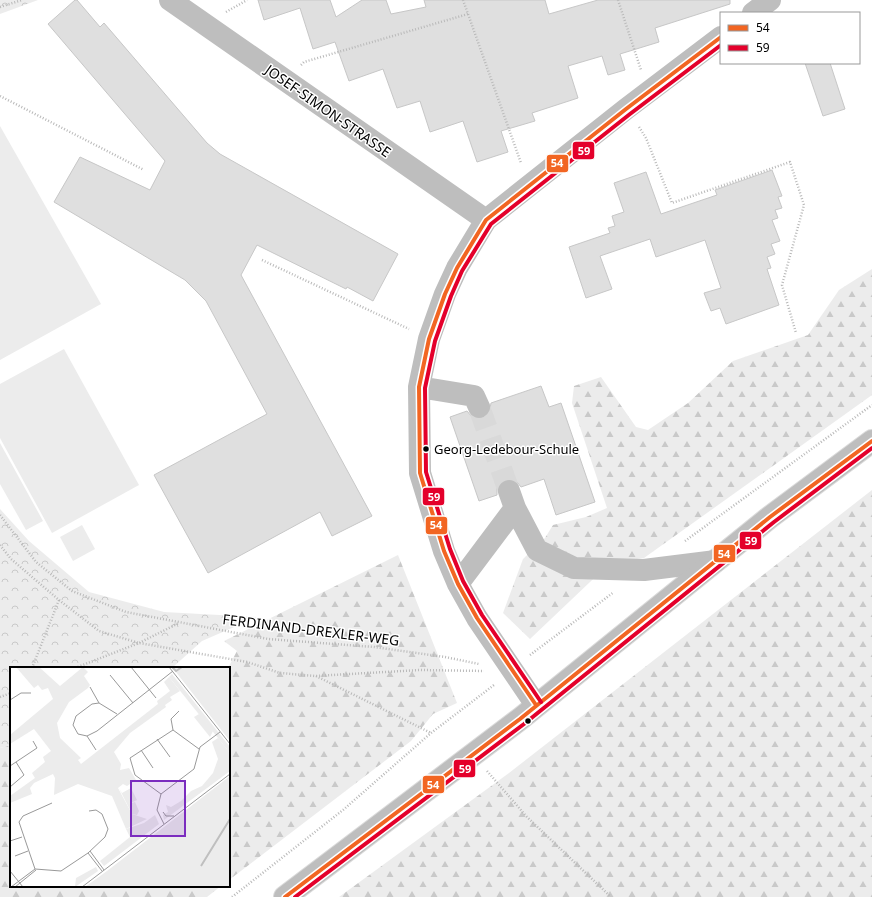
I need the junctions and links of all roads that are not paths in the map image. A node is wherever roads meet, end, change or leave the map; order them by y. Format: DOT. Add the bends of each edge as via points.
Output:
graph roads {
  1 [pos="170,0"];
  2 [pos="770,0"];
  3 [pos="754,12"];
  4 [pos="720,38"];
  5 [pos="486,220"];
  6 [pos="419,387"];
  7 [pos="479,407"];
  8 [pos="872,440"];
  9 [pos="716,560"];
  10 [pos="458,584"];
  11 [pos="536,705"];
  12 [pos="285,897"];
  1 -- 5 [label="street, JOSEF-SIMON-STRASSE"];
  2 -- 3 [label="street"];
  4 -- 5 [label="street"];
  5 -- 6 [label="street" via="457,268 445,294 429,339"];
  6 -- 7 [label="street" via="474,396"];
  6 -- 10 [label="street" via="420,473 444,551"];
  8 -- 9 [label="street"];
  9 -- 10 [label="street" via="644,570 574,568 537,550 512,499"];
  9 -- 11 [label="street"];
  10 -- 11 [label="street" via="477,618"];
  11 -- 12 [label="street"];
}
